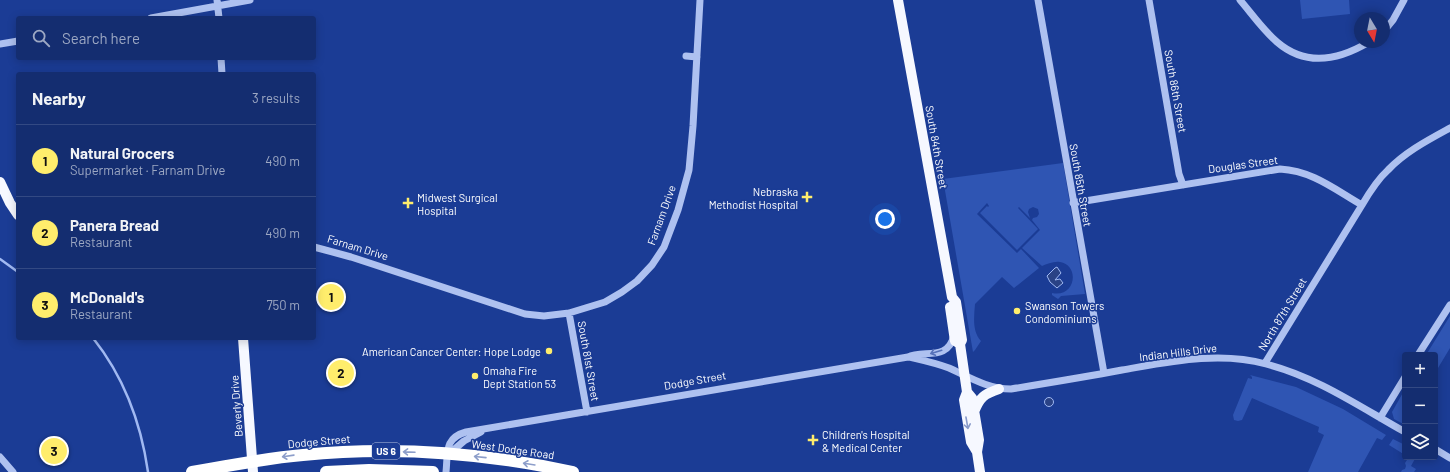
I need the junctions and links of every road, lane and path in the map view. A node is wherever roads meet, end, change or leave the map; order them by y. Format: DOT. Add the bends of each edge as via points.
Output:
graph roads {
  1 [pos="250,0"];
  2 [pos="700,0"];
  3 [pos="898,0"];
  4 [pos="1038,0"];
  5 [pos="1149,0"];
  6 [pos="1240,0"];
  7 [pos="1404,0"];
  8 [pos="218,3"];
  9 [pos="160,16"];
  10 [pos="218,16"];
  11 [pos="1390,24"];
  12 [pos="16,41"];
  13 [pos="0,44"];
  14 [pos="1359,48"];
  15 [pos="686,56"];
  16 [pos="697,57"];
  17 [pos="221,60"];
  18 [pos="222,72"];
  19 [pos="1450,128"];
  20 [pos="1,185"];
  21 [pos="1183,185"];
  22 [pos="1073,203"];
  23 [pos="1362,205"];
  24 [pos="16,212"];
  25 [pos="316,248"];
  26 [pos="952,297"];
  27 [pos="1450,305"];
  28 [pos="569,314"];
  29 [pos="954,333"];
  30 [pos="243,340"];
  31 [pos="961,349"];
  32 [pos="1420,352"];
  33 [pos="908,357"];
  34 [pos="1265,363"];
  35 [pos="1104,374"];
  36 [pos="965,375"];
  37 [pos="1402,382"];
  38 [pos="999,389"];
  39 [pos="967,392"];
  40 [pos="587,412"];
  41 [pos="974,412"];
  42 [pos="1380,418"];
  43 [pos="1402,430"];
  44 [pos="1438,451"];
  45 [pos="977,452"];
  46 [pos="448,454"];
  47 [pos="0,457"];
  48 [pos="1450,458"];
  49 [pos="253,467"];
  50 [pos="13,472"];
  51 [pos="192,472"];
  52 [pos="326,472"];
  53 [pos="433,472"];
  54 [pos="446,472"];
  55 [pos="573,472"];
  56 [pos="980,472"];
  1 -- 8 [label="street"];
  2 -- 16 [label="street, Farnam Drive"];
  3 -- 26 [label="main road, South 84th Street"];
  4 -- 22 [label="street, South 85th Street"];
  5 -- 21 [label="street, South 86th Street"];
  6 -- 14 [label="street" via="1273,38 1295,53 1319,58 1335,57"];
  7 -- 11 [label="street"];
  8 -- 9 [label="street"];
  8 -- 10 [label="street"];
  12 -- 13 [label="street"];
  15 -- 16 [label="street"];
  16 -- 28 [label="street, Farnam Drive" via="689,170 664,247 647,272 622,292 594,306"];
  17 -- 18 [label="street"];
  19 -- 23 [label="street" via="1398,160 1378,180"];
  20 -- 24 [label="main road"];
  21 -- 22 [label="street, Douglas Street"];
  21 -- 23 [label="street, Douglas Street" via="1272,169 1294,170 1314,177"];
  22 -- 35 [label="street, South 85th Street"];
  23 -- 34 [label="street, North 87th Street"];
  25 -- 28 [label="street, Farnam Drive" via="525,314"];
  26 -- 29 [label="main road, South 84th Street" via="949,303"];
  26 -- 31 [label="main road, South 84th Street" via="956,302"];
  27 -- 32 [label="street"];
  28 -- 40 [label="street, South 81st Street"];
  29 -- 31 [label="main road, South 84th Street"];
  29 -- 33 [label="street, Dodge Street, one-way" via="948,346 942,351"];
  30 -- 49 [label="main road, Beverly Drive"];
  31 -- 36 [label="main road"];
  33 -- 36 [label="street, Dodge Street" via="929,361"];
  33 -- 40 [label="street, Dodge Street"];
  34 -- 35 [label="street, Indian Hills Drive" via="1232,358 1197,359"];
  34 -- 42 [label="street, Indian Hills Drive" via="1310,380"];
  35 -- 38 [label="street, Indian Hills Drive"];
  36 -- 38 [label="street, Indian Hills Drive"];
  36 -- 39 [label="main road"];
  37 -- 42 [label="street"];
  38 -- 41 [label="main road" via="984,395"];
  39 -- 41 [label="main road" via="972,398"];
  39 -- 45 [label="main road, one-way" via="964,400 971,442"];
  40 -- 46 [label="street, Dodge Street" via="487,429 469,438"];
  41 -- 45 [label="main road" via="979,440"];
  42 -- 43 [label="street, Indian Hills Drive"];
  44 -- 48 [label="street"];
  45 -- 56 [label="main road"];
  46 -- 49 [label="highway, Dodge Street / US 6, one-way" via="353,451 303,455"];
  46 -- 54 [label="street"];
  55 -- 46 [label="highway, West Dodge Road / US 6, one-way"];
  47 -- 50 [label="street"];
  49 -- 51 [label="highway, Dodge Street / US 6"];
  52 -- 53 [label="highway, US 6"];
}
